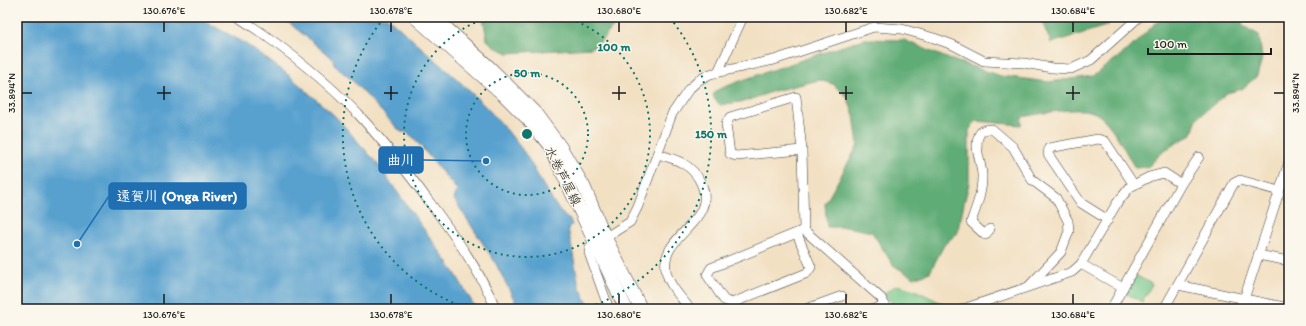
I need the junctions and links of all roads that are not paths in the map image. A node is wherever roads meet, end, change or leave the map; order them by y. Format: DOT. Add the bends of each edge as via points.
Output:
graph roads {
  1 [pos="238,17"];
  2 [pos="415,17"];
  3 [pos="434,17"];
  4 [pos="743,17"];
  5 [pos="1138,17"];
  6 [pos="718,72"];
  7 [pos="802,150"];
  8 [pos="657,154"];
  9 [pos="1198,157"];
  10 [pos="1289,162"];
  11 [pos="1181,184"];
  12 [pos="1134,185"];
  13 [pos="1279,191"];
  14 [pos="1108,220"];
  15 [pos="990,229"];
  16 [pos="801,232"];
  17 [pos="600,240"];
  18 [pos="1258,256"];
  19 [pos="1289,261"];
  20 [pos="1081,264"];
  21 [pos="1178,285"];
  22 [pos="1029,286"];
  23 [pos="1123,288"];
  24 [pos="842,296"];
  25 [pos="1244,299"];
  26 [pos="886,307"];
  27 [pos="978,307"];
  28 [pos="1289,308"];
  29 [pos="496,309"];
  30 [pos="609,309"];
  31 [pos="626,309"];
  32 [pos="642,309"];
  33 [pos="690,309"];
  34 [pos="806,309"];
  35 [pos="874,309"];
  36 [pos="963,309"];
  37 [pos="1111,309"];
  38 [pos="1164,309"];
  39 [pos="1238,309"];
  1 -- 29 [label="street" via="294,56 358,114 450,228 476,269"];
  2 -- 17 [label="main road, 水巻芦屋線" via="528,119 550,146"];
  3 -- 17 [label="main road, 水巻芦屋線" via="535,113 561,148 584,187"];
  4 -- 6 [label="street"];
  5 -- 6 [label="street" via="1091,60 1071,69 984,61 934,38 902,29 874,27 774,60"];
  6 -- 8 [label="street" via="699,80 681,98"];
  7 -- 7 [label="street" via="796,97 730,117 726,124 730,154 736,156"];
  7 -- 16 [label="street"];
  8 -- 17 [label="street" via="630,222"];
  8 -- 33 [label="street" via="688,165 703,188 704,205 670,249 666,269 669,282"];
  9 -- 11 [label="street"];
  10 -- 13 [label="street"];
  11 -- 12 [label="street" via="1164,173"];
  11 -- 23 [label="street"];
  12 -- 14 [label="street" via="1117,203"];
  12 -- 14 [label="street" via="1105,141 1098,139 1049,148 1048,154 1081,203"];
  13 -- 18 [label="street"];
  13 -- 21 [label="street" via="1240,180 1234,183"];
  14 -- 20 [label="street"];
  15 -- 22 [label="street" via="985,235 971,222 982,179 978,138 980,132 985,129 992,129 1014,147 1032,180 1056,198 1068,221 1069,231 1061,252"];
  16 -- 16 [label="street" via="811,267 807,273 732,303 724,300 707,275 711,268"];
  16 -- 26 [label="street" via="881,298"];
  17 -- 30 [label="street" via="590,247 589,253"];
  17 -- 31 [label="main road, 水巻芦屋線"];
  17 -- 32 [label="main road, 水巻芦屋線"];
  18 -- 19 [label="street"];
  18 -- 25 [label="street"];
  20 -- 22 [label="street" via="1072,272"];
  20 -- 23 [label="street"];
  21 -- 25 [label="street"];
  21 -- 38 [label="street"];
  22 -- 27 [label="street"];
  23 -- 37 [label="street"];
  24 -- 34 [label="street"];
  25 -- 28 [label="street"];
  25 -- 39 [label="street"];
  26 -- 35 [label="street"];
  27 -- 36 [label="street"];
}
